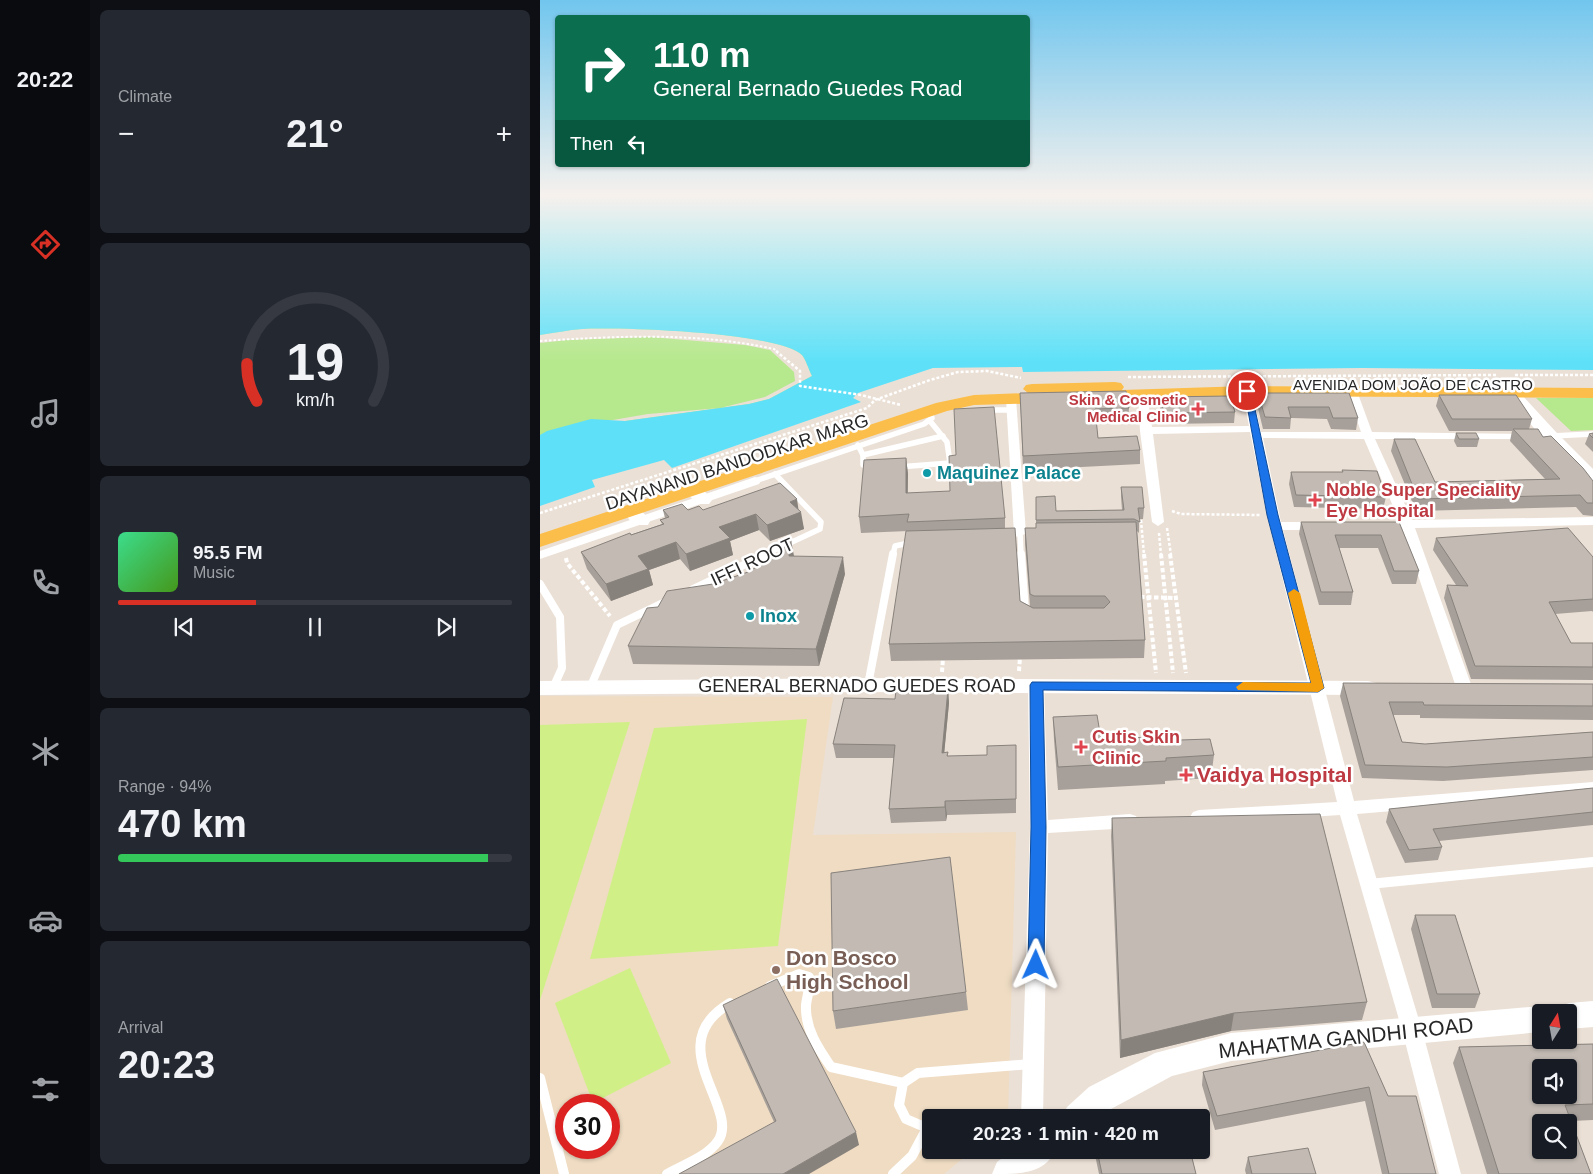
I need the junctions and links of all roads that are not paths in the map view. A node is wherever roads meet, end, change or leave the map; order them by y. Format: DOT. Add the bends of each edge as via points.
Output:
graph roads {
  1 [pos="1593,386"];
  2 [pos="1509,389"];
  3 [pos="1247,391"];
  4 [pos="1352,391"];
  5 [pos="1142,394"];
  6 [pos="1593,394"];
  7 [pos="1011,405"];
  8 [pos="943,408"];
  9 [pos="984,410"];
  10 [pos="1146,431"];
  11 [pos="1254,432"];
  12 [pos="1593,434"];
  13 [pos="943,436"];
  14 [pos="1368,436"];
  15 [pos="1550,436"];
  16 [pos="858,445"];
  17 [pos="862,455"];
  18 [pos="877,467"];
  19 [pos="887,467"];
  20 [pos="775,474"];
  21 [pos="1593,479"];
  22 [pos="756,481"];
  23 [pos="698,495"];
  24 [pos="1156,513"];
  25 [pos="636,516"];
  26 [pos="1275,521"];
  27 [pos="1593,521"];
  28 [pos="1388,524"];
  29 [pos="1407,524"];
  30 [pos="1333,526"];
  31 [pos="540,528"];
  32 [pos="1017,535"];
  33 [pos="540,541"];
  34 [pos="924,542"];
  35 [pos="540,555"];
  36 [pos="540,584"];
  37 [pos="688,591"];
  38 [pos="671,600"];
  39 [pos="1034,619"];
  40 [pos="868,685"];
  41 [pos="1027,685"];
  42 [pos="546,688"];
  43 [pos="590,688"];
  44 [pos="1318,688"];
  45 [pos="1386,689"];
  46 [pos="1465,690"];
  47 [pos="1593,788"];
  48 [pos="1347,808"];
  49 [pos="1178,818"];
  50 [pos="1148,820"];
  51 [pos="1039,827"];
  52 [pos="1593,862"];
  53 [pos="1369,884"];
  54 [pos="758,991"];
  55 [pos="741,998"];
  56 [pos="1593,1014"];
  57 [pos="1578,1015"];
  58 [pos="1532,1020"];
  59 [pos="1412,1030"];
  60 [pos="1034,1064"];
  61 [pos="540,1078"];
  62 [pos="903,1083"];
  63 [pos="1032,1109"];
  64 [pos="1088,1109"];
  65 [pos="922,1125"];
  66 [pos="922,1139"];
  67 [pos="564,1174"];
  68 [pos="667,1174"];
  69 [pos="893,1174"];
  70 [pos="1450,1174"];
  1 -- 2 [label="main road, AVENIDA DOM JOÃO DE CASTRO"];
  2 -- 4 [label="main road, AVENIDA DOM JOÃO DE CASTRO"];
  2 -- 6 [label="main road, AVENIDA DOM JOÃO DE CASTRO"];
  2 -- 8 [label="main road, AVENIDA DOM JOÃO DE CASTRO" via="1252,385 970,390"];
  2 -- 15 [label="street"];
  3 -- 4 [label="main road, AVENIDA DOM JOÃO DE CASTRO"];
  3 -- 5 [label="main road, AVENIDA DOM JOÃO DE CASTRO"];
  3 -- 11 [label="street"];
  4 -- 14 [label="street"];
  5 -- 7 [label="main road, AVENIDA DOM JOÃO DE CASTRO"];
  5 -- 10 [label="street"];
  7 -- 8 [label="main road, AVENIDA DOM JOÃO DE CASTRO" via="974,400"];
  7 -- 9 [label="lane"];
  7 -- 32 [label="street"];
  8 -- 13 [label="lane"];
  8 -- 16 [label="lane"];
  8 -- 23 [label="main road"];
  8 -- 31 [label="main road, DAYANAND BANDODKAR MARG" via="907,406"];
  10 -- 11 [label="street"];
  10 -- 24 [label="street"];
  11 -- 14 [label="street"];
  11 -- 26 [label="street"];
  12 -- 15 [label="lane"];
  13 -- 17 [label="lane"];
  13 -- 19 [label="lane" via="950,463"];
  14 -- 15 [label="street"];
  14 -- 29 [label="street"];
  15 -- 21 [label="street"];
  16 -- 17 [label="lane"];
  16 -- 20 [label="lane"];
  17 -- 18 [label="lane" via="864,466"];
  20 -- 22 [label="lane"];
  20 -- 37 [label="lane, IFFI ROOT" via="821,522 820,529"];
  22 -- 23 [label="street"];
  23 -- 25 [label="main road"];
  25 -- 33 [label="main road"];
  25 -- 35 [label="street"];
  26 -- 30 [label="street"];
  26 -- 44 [label="street"];
  27 -- 29 [label="street"];
  28 -- 29 [label="street"];
  29 -- 46 [label="street"];
  32 -- 39 [label="lane" via="1025,615"];
  34 -- 40 [label="lane" via="895,546"];
  36 -- 42 [label="lane" via="560,617 562,668"];
  38 -- 43 [label="lane" via="617,625"];
  40 -- 41 [label="street, GENERAL BERNADO GUEDES ROAD"];
  40 -- 43 [label="street, GENERAL BERNADO GUEDES ROAD"];
  41 -- 44 [label="street, GENERAL BERNADO GUEDES ROAD"];
  41 -- 51 [label="street"];
  42 -- 43 [label="street, GENERAL BERNADO GUEDES ROAD"];
  44 -- 45 [label="street, GENERAL BERNADO GUEDES ROAD"];
  44 -- 48 [label="street"];
  47 -- 48 [label="street"];
  48 -- 49 [label="street"];
  48 -- 53 [label="street"];
  50 -- 51 [label="street"];
  51 -- 60 [label="street"];
  52 -- 53 [label="lane"];
  53 -- 59 [label="street"];
  54 -- 62 [label="lane" via="799,974 809,977 811,987 806,1006 810,1037 831,1067"];
  55 -- 68 [label="lane" via="716,1009 702,1029 700,1051 722,1126 719,1140 695,1159"];
  56 -- 57 [label="street"];
  58 -- 59 [label="street, MAHATMA GANDHI ROAD"];
  59 -- 64 [label="street, MAHATMA GANDHI ROAD" via="1231,1047 1166,1063 1100,1098"];
  59 -- 70 [label="street"];
  60 -- 62 [label="lane" via="918,1074"];
  60 -- 63 [label="street"];
  61 -- 67 [label="lane"];
  62 -- 65 [label="lane" via="899,1105 906,1120"];
  66 -- 69 [label="lane" via="912,1156"];
}
